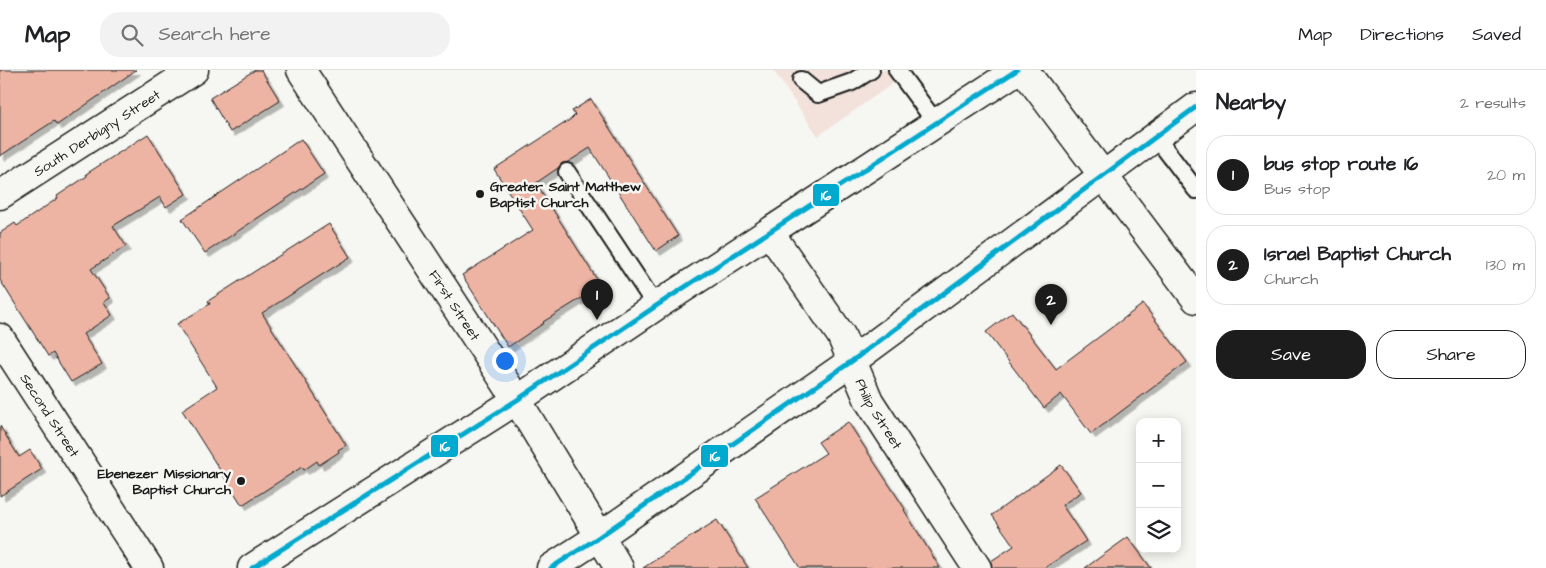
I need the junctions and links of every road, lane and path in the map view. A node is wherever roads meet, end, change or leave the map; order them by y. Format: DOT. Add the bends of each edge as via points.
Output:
graph roads {
  1 [pos="194,70"];
  2 [pos="302,70"];
  3 [pos="871,70"];
  4 [pos="897,70"];
  5 [pos="1017,70"];
  6 [pos="1024,70"];
  7 [pos="848,76"];
  8 [pos="801,80"];
  9 [pos="1196,107"];
  10 [pos="936,124"];
  11 [pos="1156,137"];
  12 [pos="567,172"];
  13 [pos="1103,176"];
  14 [pos="1194,183"];
  15 [pos="0,195"];
  16 [pos="770,233"];
  17 [pos="1192,286"];
  18 [pos="656,306"];
  19 [pos="0,338"];
  20 [pos="852,361"];
  21 [pos="517,400"];
  22 [pos="600,537"];
  23 [pos="149,568"];
  24 [pos="252,568"];
  25 [pos="551,568"];
  26 [pos="620,568"];
  27 [pos="977,568"];
  1 -- 15 [label="street, South Derbigny Street"];
  2 -- 21 [label="street, First Street"];
  3 -- 7 [label="lane"];
  4 -- 10 [label="lane"];
  5 -- 10 [label="street"];
  6 -- 13 [label="street"];
  7 -- 8 [label="lane" via="818,94"];
  9 -- 11 [label="street"];
  10 -- 16 [label="street"];
  11 -- 13 [label="street"];
  11 -- 14 [label="lane"];
  12 -- 18 [label="lane"];
  13 -- 17 [label="street"];
  13 -- 20 [label="street"];
  16 -- 18 [label="street"];
  16 -- 20 [label="street, Philip Street" via="841,335"];
  18 -- 21 [label="street"];
  19 -- 23 [label="street, Second Street"];
  20 -- 22 [label="street"];
  20 -- 27 [label="street, Philip Street" via="870,401"];
  21 -- 22 [label="street, First Street"];
  21 -- 24 [label="street"];
  22 -- 25 [label="street"];
  22 -- 26 [label="street, First Street"];
}
